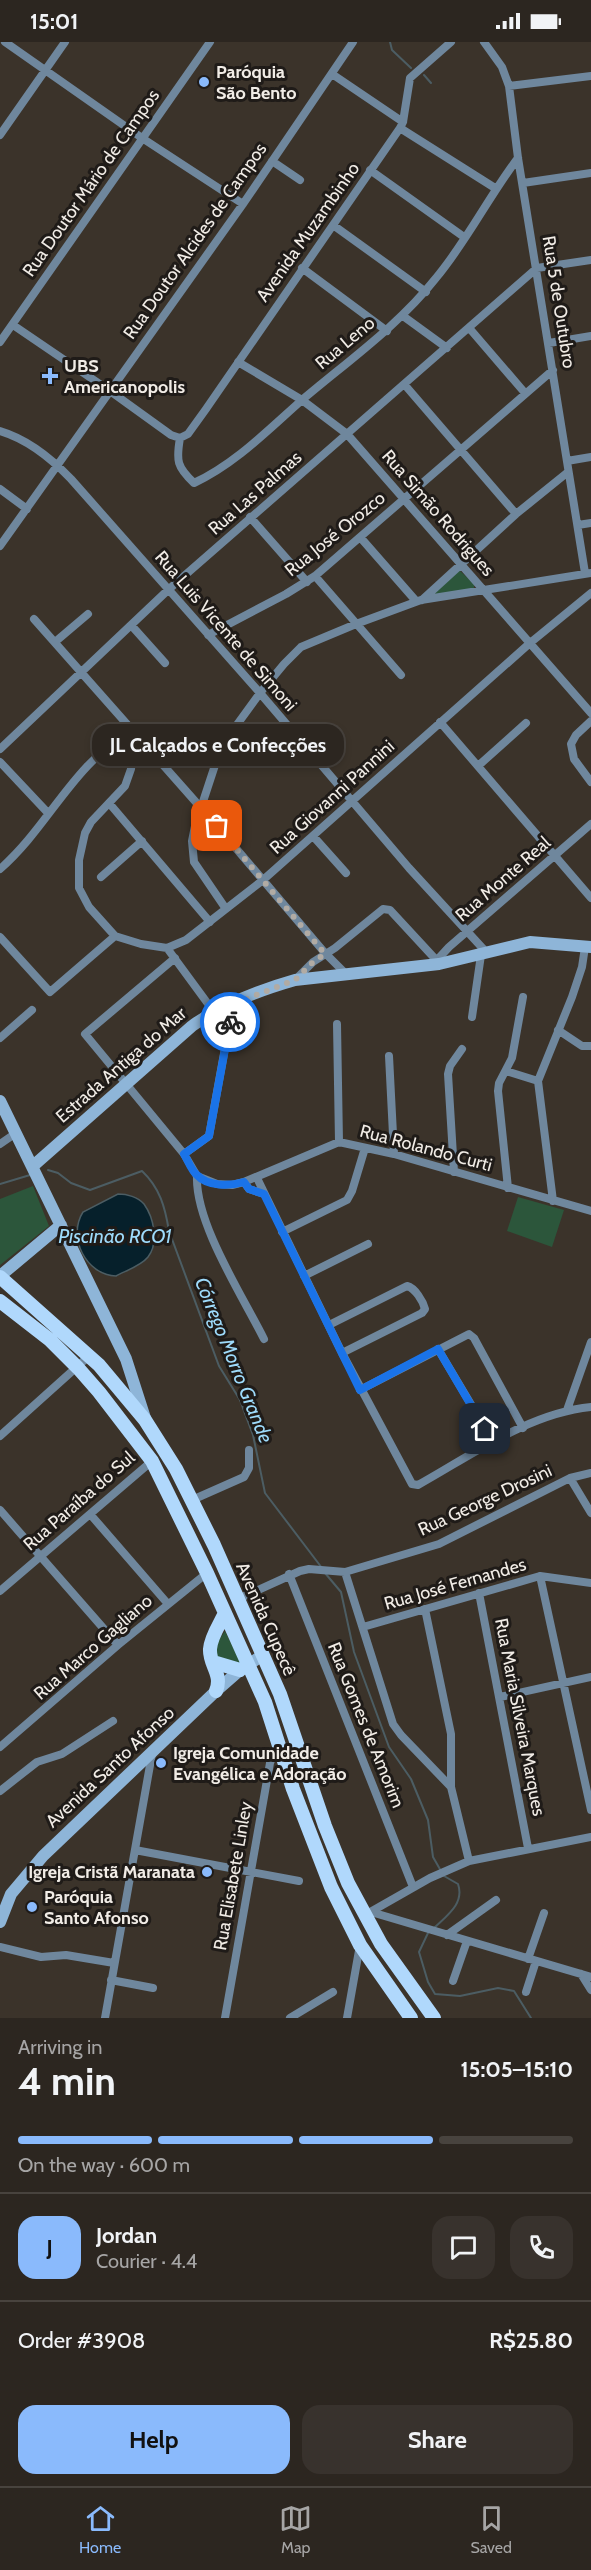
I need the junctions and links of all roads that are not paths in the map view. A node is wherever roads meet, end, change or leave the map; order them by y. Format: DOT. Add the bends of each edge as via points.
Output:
graph roads {
  1 [pos="5,42"];
  2 [pos="65,42"];
  3 [pos="210,42"];
  4 [pos="353,42"];
  5 [pos="451,42"];
  6 [pos="484,42"];
  7 [pos="45,70"];
  8 [pos="332,74"];
  9 [pos="591,76"];
  10 [pos="509,86"];
  11 [pos="401,125"];
  12 [pos="0,135"];
  13 [pos="142,138"];
  14 [pos="518,158"];
  15 [pos="272,161"];
  16 [pos="370,170"];
  17 [pos="591,173"];
  18 [pos="300,180"];
  19 [pos="524,183"];
  20 [pos="495,188"];
  21 [pos="243,204"];
  22 [pos="333,225"];
  23 [pos="464,237"];
  24 [pos="591,260"];
  25 [pos="302,268"];
  26 [pos="537,268"];
  27 [pos="426,292"];
  28 [pos="403,316"];
  29 [pos="13,325"];
  30 [pos="470,328"];
  31 [pos="387,331"];
  32 [pos="591,336"];
  33 [pos="0,342"];
  34 [pos="549,343"];
  35 [pos="447,348"];
  36 [pos="238,362"];
  37 [pos="553,370"];
  38 [pos="404,384"];
  39 [pos="110,391"];
  40 [pos="525,393"];
  41 [pos="302,400"];
  42 [pos="0,431"];
  43 [pos="347,434"];
  44 [pos="180,438"];
  45 [pos="460,448"];
  46 [pos="591,457"];
  47 [pos="567,461"];
  48 [pos="58,465"];
  49 [pos="568,472"];
  50 [pos="0,489"];
  51 [pos="404,499"];
  52 [pos="27,509"];
  53 [pos="516,514"];
  54 [pos="250,517"];
  55 [pos="591,523"];
  56 [pos="578,525"];
  57 [pos="360,537"];
  58 [pos="0,546"];
  59 [pos="461,564"];
  60 [pos="588,573"];
  61 [pos="311,579"];
  62 [pos="168,590"];
  63 [pos="483,590"];
  64 [pos="591,593"];
  65 [pos="419,601"];
  66 [pos="88,614"];
  67 [pos="34,619"];
  68 [pos="356,624"];
  69 [pos="131,625"];
  70 [pos="208,635"];
  71 [pos="55,642"];
  72 [pos="530,643"];
  73 [pos="165,663"];
  74 [pos="82,671"];
  75 [pos="401,675"];
  76 [pos="260,693"];
  77 [pos="591,713"];
  78 [pos="591,721"];
  79 [pos="440,722"];
  80 [pos="526,723"];
  81 [pos="133,733"];
  82 [pos="0,749"];
  83 [pos="0,762"];
  84 [pos="478,766"];
  85 [pos="591,782"];
  86 [pos="352,801"];
  87 [pos="109,804"];
  88 [pos="201,809"];
  89 [pos="48,813"];
  90 [pos="591,824"];
  91 [pos="313,836"];
  92 [pos="142,841"];
  93 [pos="554,856"];
  94 [pos="0,869"];
  95 [pos="346,873"];
  96 [pos="101,877"];
  97 [pos="263,880"];
  98 [pos="591,898"];
  99 [pos="226,909"];
  100 [pos="210,922"];
  101 [pos="466,933"];
  102 [pos="115,936"];
  103 [pos="0,937"];
  104 [pos="588,947"];
  105 [pos="167,948"];
  106 [pos="325,954"];
  107 [pos="484,954"];
  108 [pos="175,958"];
  109 [pos="439,961"];
  110 [pos="347,975"];
  111 [pos="295,980"];
  112 [pos="524,997"];
  113 [pos="233,1004"];
  114 [pos="32,1010"];
  115 [pos="214,1012"];
  116 [pos="472,1017"];
  117 [pos="337,1024"];
  118 [pos="558,1030"];
  119 [pos="0,1038"];
  120 [pos="591,1046"];
  121 [pos="462,1049"];
  122 [pos="389,1056"];
  123 [pos="503,1076"];
  124 [pos="538,1082"];
  125 [pos="124,1084"];
  126 [pos="0,1101"];
  127 [pos="16,1133"];
  128 [pos="339,1142"];
  129 [pos="0,1144"];
  130 [pos="365,1148"];
  131 [pos="184,1154"];
  132 [pos="394,1154"];
  133 [pos="33,1166"];
  134 [pos="454,1172"];
  135 [pos="197,1176"];
  136 [pos="257,1178"];
  137 [pos="244,1182"];
  138 [pos="508,1188"];
  139 [pos="264,1194"];
  140 [pos="553,1201"];
  141 [pos="591,1211"];
  142 [pos="61,1225"];
  143 [pos="282,1232"];
  144 [pos="368,1244"];
  145 [pos="0,1276"];
  146 [pos="304,1276"];
  147 [pos="0,1301"];
  148 [pos="329,1326"];
  149 [pos="264,1339"];
  150 [pos="591,1342"];
  151 [pos="438,1349"];
  152 [pos="342,1353"];
  153 [pos="89,1356"];
  154 [pos="78,1368"];
  155 [pos="360,1390"];
  156 [pos="591,1407"];
  157 [pos="567,1410"];
  158 [pos="145,1420"];
  159 [pos="523,1428"];
  160 [pos="0,1436"];
  161 [pos="494,1443"];
  162 [pos="249,1450"];
  163 [pos="152,1461"];
  164 [pos="591,1473"];
  165 [pos="570,1478"];
  166 [pos="192,1500"];
  167 [pos="0,1510"];
  168 [pos="591,1513"];
  169 [pos="90,1514"];
  170 [pos="39,1557"];
  171 [pos="345,1572"];
  172 [pos="207,1573"];
  173 [pos="289,1574"];
  174 [pos="540,1576"];
  175 [pos="591,1583"];
  176 [pos="0,1591"];
  177 [pos="479,1593"];
  178 [pos="238,1599"];
  179 [pos="168,1604"];
  180 [pos="425,1609"];
  181 [pos="225,1613"];
  182 [pos="363,1627"];
  183 [pos="118,1645"];
  184 [pos="263,1655"];
  185 [pos="213,1662"];
  186 [pos="244,1667"];
  187 [pos="591,1677"];
  188 [pos="563,1683"];
  189 [pos="216,1691"];
  190 [pos="500,1697"];
  191 [pos="113,1720"];
  192 [pos="279,1741"];
  193 [pos="0,1747"];
  194 [pos="152,1754"];
  195 [pos="452,1787"];
  196 [pos="588,1788"];
  197 [pos="0,1791"];
  198 [pos="591,1810"];
  199 [pos="591,1837"];
  200 [pos="528,1848"];
  201 [pos="135,1850"];
  202 [pos="469,1861"];
  203 [pos="251,1872"];
  204 [pos="299,1881"];
  205 [pos="413,1887"];
  206 [pos="496,1900"];
  207 [pos="544,1913"];
  208 [pos="368,1914"];
  209 [pos="0,1920"];
  210 [pos="444,1934"];
  211 [pos="467,1941"];
  212 [pos="360,1945"];
  213 [pos="0,1947"];
  214 [pos="532,1960"];
  215 [pos="114,1963"];
  216 [pos="581,1974"];
  217 [pos="591,1977"];
  218 [pos="111,1980"];
  219 [pos="453,1981"];
  220 [pos="153,1988"];
  221 [pos="591,1990"];
  222 [pos="333,1992"];
  223 [pos="526,1992"];
  224 [pos="105,2018"];
  225 [pos="225,2018"];
  226 [pos="290,2018"];
  227 [pos="347,2018"];
  228 [pos="411,2018"];
  229 [pos="434,2018"];
  1 -- 7 [label="street"];
  2 -- 7 [label="street"];
  3 -- 13 [label="street, Rua Doutor Mário de Campos"];
  4 -- 8 [label="street, Rua Doutor Alcides de Campos"];
  5 -- 11 [label="street, Avenida Muzambinho" via="410,78"];
  6 -- 10 [label="street, Rua 5 de Outubro" via="502,67"];
  7 -- 12 [label="street"];
  7 -- 13 [label="street"];
  8 -- 11 [label="street"];
  8 -- 15 [label="street, Rua Doutor Alcides de Campos"];
  9 -- 10 [label="street"];
  10 -- 14 [label="street, Rua 5 de Outubro"];
  11 -- 16 [label="street, Avenida Muzambinho"];
  11 -- 20 [label="street"];
  13 -- 21 [label="street"];
  13 -- 29 [label="street, Rua Doutor Mário de Campos"];
  14 -- 19 [label="street, Rua 5 de Outubro"];
  14 -- 20 [label="street, Rua Leno"];
  15 -- 18 [label="street"];
  15 -- 21 [label="street, Rua Doutor Alcides de Campos"];
  16 -- 22 [label="street, Avenida Muzambinho"];
  16 -- 23 [label="street"];
  17 -- 19 [label="street"];
  19 -- 26 [label="street, Rua 5 de Outubro"];
  20 -- 23 [label="street, Rua Leno"];
  21 -- 39 [label="street, Rua Doutor Alcides de Campos"];
  22 -- 25 [label="street, Avenida Muzambinho"];
  22 -- 27 [label="street"];
  23 -- 27 [label="street, Rua Leno"];
  24 -- 26 [label="street"];
  25 -- 31 [label="street"];
  25 -- 36 [label="street, Avenida Muzambinho"];
  26 -- 30 [label="street, Rua Las Palmas"];
  26 -- 34 [label="street, Rua 5 de Outubro"];
  27 -- 28 [label="street, Rua Leno"];
  28 -- 31 [label="street, Rua Leno"];
  28 -- 35 [label="street"];
  29 -- 33 [label="street, Rua Doutor Mário de Campos"];
  29 -- 39 [label="street"];
  30 -- 35 [label="street, Rua Las Palmas"];
  30 -- 40 [label="street"];
  31 -- 41 [label="street, Rua Leno"];
  32 -- 34 [label="street"];
  34 -- 37 [label="street, Rua 5 de Outubro"];
  35 -- 38 [label="street, Rua Las Palmas"];
  36 -- 41 [label="street, Rua Simão Rodrigues"];
  36 -- 44 [label="street, Avenida Muzambinho" via="188,434"];
  37 -- 40 [label="street, Rua José Orozco"];
  37 -- 47 [label="street, Rua 5 de Outubro"];
  38 -- 43 [label="street, Rua Las Palmas"];
  38 -- 45 [label="street"];
  39 -- 44 [label="street"];
  39 -- 48 [label="street, Rua Doutor Alcides de Campos"];
  40 -- 45 [label="street, Rua José Orozco"];
  41 -- 43 [label="street, Rua Simão Rodrigues"];
  41 -- 44 [label="street, Rua Leno" via="225,465 194,483 179,465"];
  42 -- 48 [label="street, Rua Luis Vicente de Simoni" via="20,439"];
  43 -- 51 [label="street, Rua Simão Rodrigues"];
  43 -- 54 [label="street, Rua Las Palmas"];
  45 -- 51 [label="street, Rua José Orozco"];
  45 -- 53 [label="street"];
  46 -- 47 [label="street"];
  47 -- 49 [label="street, Rua 5 de Outubro"];
  48 -- 52 [label="street, Rua Doutor Alcides de Campos"];
  48 -- 62 [label="street, Rua Luis Vicente de Simoni"];
  49 -- 53 [label="street"];
  49 -- 56 [label="street, Rua 5 de Outubro"];
  50 -- 52 [label="street"];
  51 -- 57 [label="street, Rua José Orozco"];
  51 -- 59 [label="street, Rua Simão Rodrigues"];
  52 -- 58 [label="street, Rua Doutor Alcides de Campos"];
  53 -- 59 [label="street"];
  54 -- 61 [label="street"];
  54 -- 62 [label="street, Rua Las Palmas"];
  55 -- 56 [label="street"];
  56 -- 60 [label="street, Rua 5 de Outubro"];
  57 -- 61 [label="street, Rua José Orozco"];
  57 -- 65 [label="street"];
  59 -- 63 [label="street, Rua Simão Rodrigues"];
  59 -- 65 [label="street"];
  60 -- 63 [label="street"];
  61 -- 68 [label="street"];
  61 -- 70 [label="street, Rua José Orozco"];
  62 -- 69 [label="street, Rua Las Palmas"];
  62 -- 70 [label="street, Rua Luis Vicente de Simoni"];
  63 -- 65 [label="street"];
  63 -- 72 [label="street, Rua Simão Rodrigues"];
  64 -- 72 [label="street, Rua Giovanni Pannini"];
  65 -- 68 [label="street"];
  66 -- 71 [label="street"];
  67 -- 71 [label="street"];
  68 -- 75 [label="street"];
  68 -- 76 [label="street" via="301,648"];
  69 -- 73 [label="street"];
  69 -- 74 [label="street, Rua Las Palmas"];
  70 -- 76 [label="street, Rua Luis Vicente de Simoni"];
  71 -- 74 [label="street"];
  72 -- 77 [label="street, Rua Simão Rodrigues"];
  72 -- 79 [label="street, Rua Giovanni Pannini"];
  74 -- 81 [label="street"];
  74 -- 82 [label="street, Rua Las Palmas"];
  76 -- 86 [label="street, Rua Luis Vicente de Simoni"];
  76 -- 88 [label="street" via="219,753"];
  78 -- 85 [label="street" via="571,744 576,762"];
  79 -- 84 [label="street"];
  79 -- 86 [label="street, Rua Giovanni Pannini"];
  80 -- 84 [label="street"];
  81 -- 87 [label="street" via="129,778"];
  81 -- 88 [label="street"];
  81 -- 89 [label="street" via="105,747 83,767"];
  83 -- 89 [label="street"];
  84 -- 93 [label="street"];
  86 -- 91 [label="street, Rua Giovanni Pannini"];
  86 -- 101 [label="street, Rua Luis Vicente de Simoni"];
  87 -- 92 [label="street"];
  87 -- 102 [label="street" via="85,833 78,876 83,899"];
  88 -- 97 [label="street"];
  88 -- 99 [label="street" via="192,841 194,862"];
  89 -- 94 [label="street" via="30,840"];
  90 -- 93 [label="street, Rua Monte Real"];
  91 -- 95 [label="street"];
  91 -- 97 [label="street, Rua Giovanni Pannini"];
  92 -- 96 [label="street"];
  92 -- 100 [label="street"];
  93 -- 98 [label="street"];
  93 -- 101 [label="street, Rua Monte Real"];
  97 -- 99 [label="street, Rua Giovanni Pannini"];
  97 -- 106 [label="street"];
  99 -- 100 [label="street, Rua Giovanni Pannini"];
  100 -- 105 [label="street, Rua Giovanni Pannini"];
  101 -- 107 [label="street, Rua Luis Vicente de Simoni"];
  101 -- 109 [label="street, Rua Monte Real"];
  102 -- 103 [label="street" via="50,992"];
  102 -- 105 [label="street"];
  104 -- 107 [label="street, Estrada Antiga do Mar" via="530,942"];
  104 -- 118 [label="street"];
  105 -- 108 [label="street"];
  106 -- 109 [label="street" via="383,909 390,910"];
  106 -- 110 [label="street"];
  106 -- 111 [label="street"];
  107 -- 109 [label="street, Estrada Antiga do Mar"];
  107 -- 116 [label="street"];
  108 -- 115 [label="street"];
  108 -- 125 [label="street" via="85,1034"];
  109 -- 110 [label="street, Estrada Antiga do Mar"];
  110 -- 111 [label="street, Estrada Antiga do Mar"];
  111 -- 113 [label="street, Estrada Antiga do Mar"];
  112 -- 123 [label="street" via="512,1058"];
  113 -- 115 [label="street, Estrada Antiga do Mar"];
  113 -- 131 [label="street" via="209,1136"];
  114 -- 119 [label="street"];
  115 -- 125 [label="street, Estrada Antiga do Mar"];
  117 -- 128 [label="street"];
  118 -- 120 [label="street" via="582,1046"];
  118 -- 124 [label="street"];
  121 -- 134 [label="street" via="448,1070"];
  122 -- 132 [label="street"];
  123 -- 124 [label="street"];
  123 -- 138 [label="street" via="498,1102"];
  124 -- 140 [label="street"];
  125 -- 131 [label="street"];
  125 -- 133 [label="street, Estrada Antiga do Mar"];
  126 -- 127 [label="street"];
  127 -- 129 [label="street"];
  127 -- 133 [label="street"];
  128 -- 130 [label="street, Rua Rolando Curti"];
  128 -- 136 [label="street, Rua Rolando Curti"];
  130 -- 132 [label="street, Rua Rolando Curti"];
  130 -- 143 [label="street" via="347,1200"];
  131 -- 135 [label="street"];
  132 -- 134 [label="street, Rua Rolando Curti"];
  133 -- 142 [label="street"];
  134 -- 138 [label="street, Rua Rolando Curti"];
  135 -- 137 [label="street, Rua Rolando Curti" via="217,1184"];
  135 -- 149 [label="street" via="198,1200 207,1228"];
  136 -- 137 [label="street, Rua Rolando Curti"];
  136 -- 139 [label="street"];
  137 -- 139 [label="street" via="249,1189"];
  138 -- 140 [label="street, Rua Rolando Curti"];
  139 -- 143 [label="street"];
  140 -- 141 [label="street, Rua Rolando Curti"];
  142 -- 145 [label="street"];
  142 -- 158 [label="street" via="126,1359"];
  143 -- 146 [label="street"];
  144 -- 146 [label="street"];
  145 -- 153 [label="main road, Avenida Cupecê"];
  146 -- 148 [label="street"];
  147 -- 154 [label="main road, Avenida Cupecê"];
  148 -- 152 [label="street"];
  148 -- 152 [label="street" via="407,1286 413,1287 423,1304 422,1313"];
  150 -- 157 [label="street"];
  151 -- 155 [label="street"];
  151 -- 159 [label="street" via="471,1335"];
  151 -- 161 [label="street"];
  152 -- 155 [label="street"];
  153 -- 154 [label="street"];
  153 -- 158 [label="main road, Avenida Cupecê"];
  154 -- 160 [label="street"];
  154 -- 163 [label="main road, Avenida Cupecê"];
  155 -- 161 [label="street" via="409,1483 418,1485"];
  156 -- 157 [label="street"];
  157 -- 159 [label="street"];
  158 -- 166 [label="main road, Avenida Cupecê"];
  159 -- 161 [label="street"];
  162 -- 166 [label="street" via="249,1468 244,1477"];
  163 -- 169 [label="street, Rua Paraíba do Sul"];
  163 -- 172 [label="main road, Avenida Cupecê"];
  164 -- 165 [label="street"];
  165 -- 168 [label="street, Rua George Drosini"];
  165 -- 171 [label="street, Rua George Drosini" via="439,1544"];
  166 -- 178 [label="main road, Avenida Cupecê"];
  167 -- 170 [label="street"];
  169 -- 170 [label="street, Rua Paraíba do Sul"];
  169 -- 179 [label="street"];
  170 -- 176 [label="street, Rua Paraíba do Sul"];
  170 -- 183 [label="street"];
  171 -- 173 [label="street, Rua George Drosini" via="309,1569"];
  171 -- 182 [label="street"];
  172 -- 179 [label="street, Rua Marco Gagliano"];
  172 -- 181 [label="main road, Avenida Cupecê"];
  173 -- 178 [label="street, Rua George Drosini"];
  173 -- 205 [label="street, Rua Gomes de Amorim"];
  174 -- 175 [label="street, Rua José Fernandes"];
  174 -- 177 [label="street, Rua José Fernandes"];
  174 -- 188 [label="street"];
  177 -- 180 [label="street, Rua José Fernandes"];
  177 -- 190 [label="street, Rua Maria Silveira Marques"];
  178 -- 184 [label="main road, Avenida Cupecê"];
  179 -- 183 [label="street, Rua Marco Gagliano"];
  180 -- 182 [label="street, Rua José Fernandes"];
  180 -- 195 [label="street" via="452,1734"];
  181 -- 185 [label="main road" via="212,1640"];
  181 -- 186 [label="main road, Avenida Cupecê"];
  182 -- 195 [label="street" via="393,1724"];
  183 -- 193 [label="street, Rua Marco Gagliano"];
  184 -- 186 [label="street, Avenida Santo Afonso"];
  184 -- 208 [label="main road, Avenida Cupecê" via="335,1853"];
  185 -- 186 [label="main road"];
  185 -- 189 [label="main road" via="219,1677"];
  186 -- 189 [label="street, Avenida Santo Afonso"];
  186 -- 192 [label="main road, Avenida Cupecê"];
  187 -- 188 [label="street"];
  188 -- 190 [label="street"];
  188 -- 196 [label="street"];
  189 -- 194 [label="street, Avenida Santo Afonso"];
  190 -- 200 [label="street, Rua Maria Silveira Marques"];
  191 -- 197 [label="street" via="62,1754 37,1762"];
  192 -- 203 [label="street, Rua Elisabete Linley" via="270,1763"];
  192 -- 212 [label="main road, Avenida Cupecê" via="331,1887"];
  194 -- 201 [label="street"];
  194 -- 209 [label="street, Avenida Santo Afonso" via="43,1856 11,1894"];
  195 -- 202 [label="street"];
  196 -- 198 [label="street"];
  199 -- 200 [label="street"];
  200 -- 202 [label="street"];
  201 -- 203 [label="street"];
  201 -- 215 [label="street"];
  202 -- 205 [label="street"];
  203 -- 204 [label="street"];
  203 -- 225 [label="street, Rua Elisabete Linley"];
  205 -- 208 [label="street"];
  206 -- 210 [label="street"];
  207 -- 214 [label="street"];
  208 -- 210 [label="street"];
  208 -- 229 [label="main road, Avenida Cupecê" via="395,1964"];
  210 -- 211 [label="street"];
  211 -- 214 [label="street"];
  211 -- 219 [label="street"];
  212 -- 227 [label="street"];
  212 -- 228 [label="main road, Avenida Cupecê"];
  213 -- 215 [label="street" via="41,1957 66,1955"];
  214 -- 216 [label="street"];
  214 -- 223 [label="street"];
  215 -- 218 [label="street"];
  216 -- 217 [label="street"];
  216 -- 221 [label="street"];
  218 -- 220 [label="street"];
  218 -- 224 [label="street"];
  222 -- 226 [label="street"];
}
